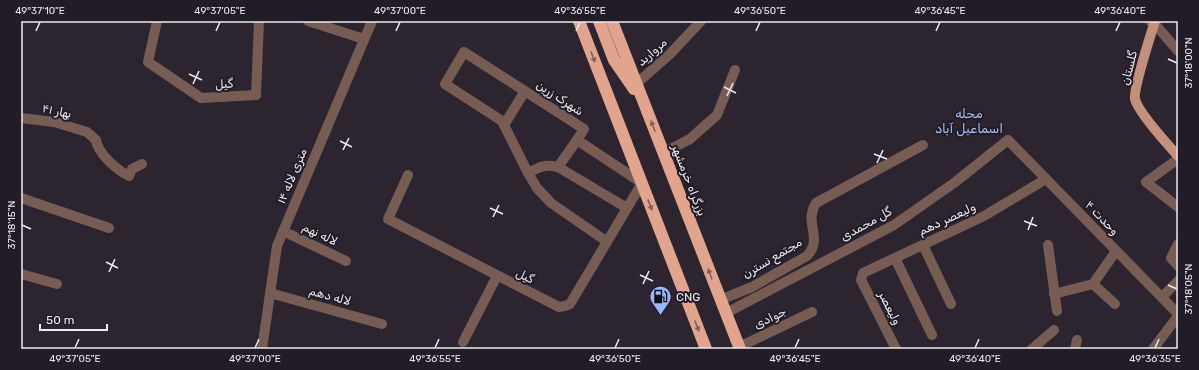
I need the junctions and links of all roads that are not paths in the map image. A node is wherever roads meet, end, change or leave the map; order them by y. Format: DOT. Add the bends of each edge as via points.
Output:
graph roads {
  1 [pos="157,21"];
  2 [pos="260,21"];
  3 [pos="308,21"];
  4 [pos="372,21"];
  5 [pos="599,21"];
  6 [pos="612,21"];
  7 [pos="701,21"];
  8 [pos="582,22"];
  9 [pos="1153,22"];
  10 [pos="364,39"];
  11 [pos="1178,51"];
  12 [pos="735,70"];
  13 [pos="636,84"];
  14 [pos="525,91"];
  15 [pos="644,103"];
  16 [pos="21,118"];
  17 [pos="504,125"];
  18 [pos="576,140"];
  19 [pos="1008,140"];
  20 [pos="923,145"];
  21 [pos="663,153"];
  22 [pos="1178,158"];
  23 [pos="142,164"];
  24 [pos="558,167"];
  25 [pos="528,174"];
  26 [pos="408,175"];
  27 [pos="1046,179"];
  28 [pos="642,183"];
  29 [pos="21,198"];
  30 [pos="1178,207"];
  31 [pos="626,208"];
  32 [pos="109,228"];
  33 [pos="283,231"];
  34 [pos="606,241"];
  35 [pos="1178,244"];
  36 [pos="923,245"];
  37 [pos="1048,245"];
  38 [pos="1116,251"];
  39 [pos="895,258"];
  40 [pos="346,261"];
  41 [pos="1178,266"];
  42 [pos="21,274"];
  43 [pos="497,276"];
  44 [pos="861,280"];
  45 [pos="1178,281"];
  46 [pos="57,284"];
  47 [pos="1093,284"];
  48 [pos="270,293"];
  49 [pos="1054,294"];
  50 [pos="1162,297"];
  51 [pos="720,300"];
  52 [pos="951,304"];
  53 [pos="1116,304"];
  54 [pos="1057,311"];
  55 [pos="812,312"];
  56 [pos="726,313"];
  57 [pos="1178,315"];
  58 [pos="382,324"];
  59 [pos="1054,330"];
  60 [pos="932,335"];
  61 [pos="463,342"];
  62 [pos="739,348"];
  63 [pos="262,349"];
  64 [pos="706,349"];
  65 [pos="896,349"];
  66 [pos="1032,349"];
  67 [pos="1153,349"];
  1 -- 2 [label="street, گیل" via="148,62 201,98 256,95"];
  3 -- 10 [label="street"];
  4 -- 10 [label="street, ۱۴ متری لاله"];
  5 -- 15 [label="highway" via="614,60"];
  6 -- 13 [label="highway, بزرگراه خرمشهر"];
  7 -- 13 [label="street, مروارید" via="670,54"];
  8 -- 28 [label="highway, one-way"];
  9 -- 11 [label="street"];
  9 -- 22 [label="main road, گلستان" via="1135,99 1141,112"];
  10 -- 33 [label="street, ۱۴ متری لاله"];
  12 -- 21 [label="street" via="717,115 690,139"];
  13 -- 15 [label="highway, بزرگراه خرمشهر"];
  14 -- 17 [label="street"];
  14 -- 17 [label="street, شهرک زرین" via="464,52 445,84 498,118"];
  14 -- 18 [label="street, شهرک زرین" via="584,129"];
  21 -- 15 [label="highway, بزرگراه خرمشهر, one-way"];
  16 -- 23 [label="street, بهار ۴۱" via="54,122 87,132 120,172 129,176 132,169"];
  17 -- 25 [label="street"];
  18 -- 24 [label="street"];
  18 -- 28 [label="street"];
  19 -- 27 [label="street, وحدت ۴"];
  19 -- 56 [label="street, گل محمدی" via="954,183 894,225"];
  20 -- 51 [label="street, مجتمع نسترن" via="816,203 810,216 815,241 807,256 752,287"];
  51 -- 21 [label="highway, بزرگراه خرمشهر, one-way"];
  22 -- 30 [label="street" via="1146,182"];
  24 -- 25 [label="street" via="540,167"];
  24 -- 31 [label="street"];
  25 -- 34 [label="street" via="551,203"];
  26 -- 43 [label="street, گیل" via="388,219"];
  27 -- 36 [label="street, ولیعصر دهم" via="984,216"];
  27 -- 38 [label="street, وحدت ۴"];
  28 -- 31 [label="street, گیل"];
  28 -- 64 [label="highway, one-way"];
  29 -- 32 [label="street"];
  31 -- 34 [label="street, گیل"];
  33 -- 40 [label="street, لاله نهم"];
  33 -- 48 [label="street, ۱۴ متری لاله" via="277,246"];
  34 -- 43 [label="street, گیل" via="570,304 565,306 559,307"];
  35 -- 41 [label="street" via="1171,258"];
  36 -- 39 [label="street, ولیعصر دهم"];
  36 -- 52 [label="street"];
  37 -- 49 [label="street"];
  38 -- 47 [label="street"];
  38 -- 50 [label="street, وحدت ۴"];
  39 -- 44 [label="street, ولیعصر دهم" via="863,273"];
  39 -- 60 [label="street"];
  42 -- 46 [label="street"];
  43 -- 61 [label="street"];
  44 -- 65 [label="street, ولیعصر"];
  45 -- 50 [label="street"];
  47 -- 49 [label="street"];
  47 -- 53 [label="street"];
  48 -- 58 [label="street, لاله دهم"];
  48 -- 63 [label="street, ۱۴ متری لاله"];
  49 -- 54 [label="street"];
  50 -- 57 [label="street, وحدت ۴"];
  51 -- 56 [label="highway, بزرگراه خرمشهر"];
  55 -- 62 [label="street, جوادی"];
  56 -- 62 [label="highway, بزرگراه خرمشهر"];
  57 -- 67 [label="street"];
  59 -- 66 [label="street"];
}
